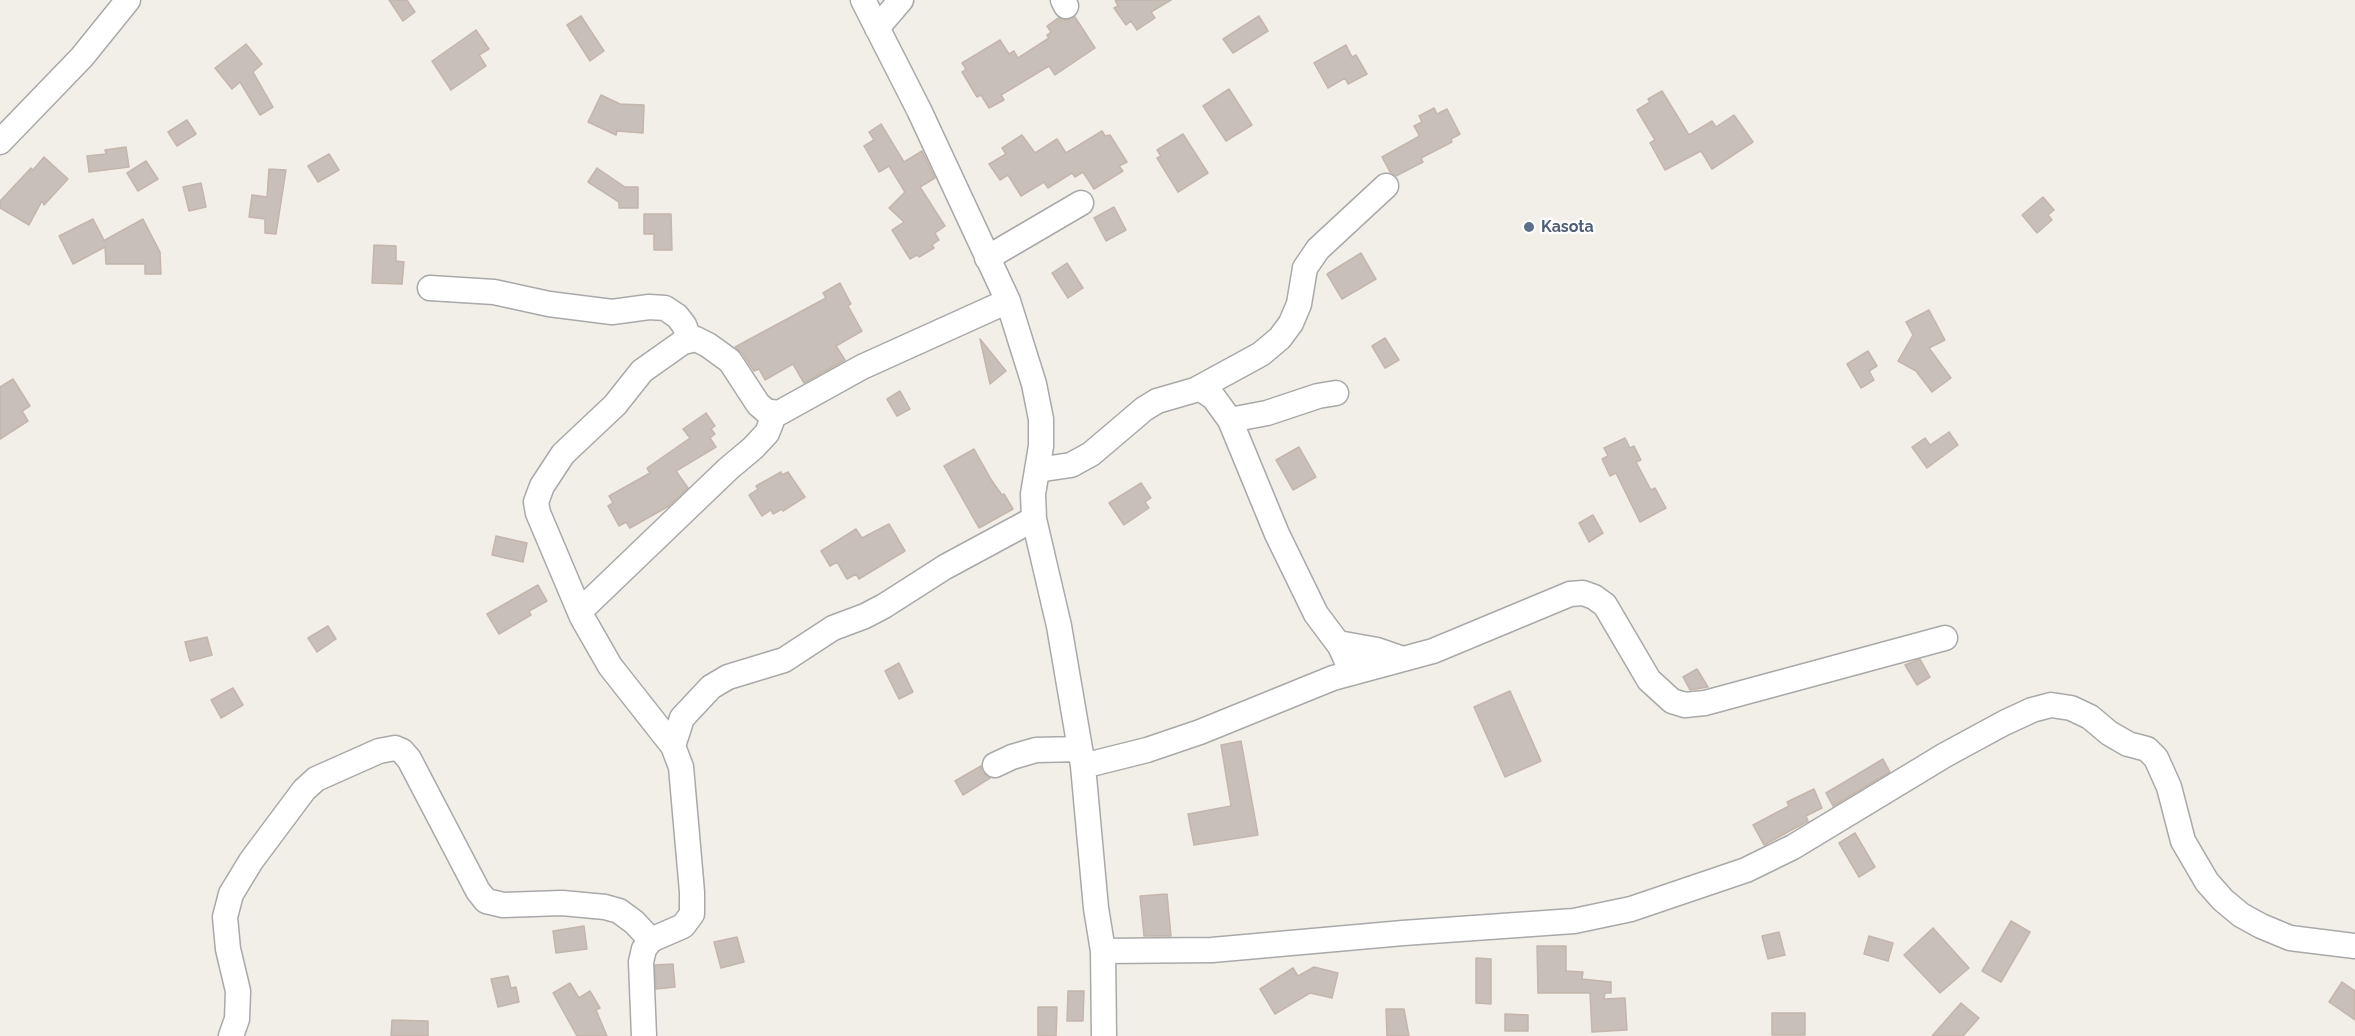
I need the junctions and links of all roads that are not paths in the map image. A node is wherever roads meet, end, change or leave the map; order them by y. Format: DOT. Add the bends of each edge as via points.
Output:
graph roads {
  1 [pos="128,0"];
  2 [pos="863,0"];
  3 [pos="901,0"];
  4 [pos="877,28"];
  5 [pos="0,142"];
  6 [pos="1386,186"];
  7 [pos="1081,203"];
  8 [pos="987,258"];
  9 [pos="430,288"];
  10 [pos="1008,301"];
  11 [pos="690,340"];
  12 [pos="1200,388"];
  13 [pos="1336,393"];
  14 [pos="775,413"];
  15 [pos="1230,420"];
  16 [pos="1037,470"];
  17 [pos="1034,519"];
  18 [pos="580,611"];
  19 [pos="1945,638"];
  20 [pos="1338,643"];
  21 [pos="1403,659"];
  22 [pos="1352,673"];
  23 [pos="673,746"];
  24 [pos="1081,758"];
  25 [pos="995,765"];
  26 [pos="651,940"];
  27 [pos="2355,946"];
  28 [pos="1103,951"];
  29 [pos="231,1036"];
  30 [pos="644,1036"];
  31 [pos="1104,1036"];
  1 -- 5 [label="street" via="82,57"];
  2 -- 4 [label="street"];
  3 -- 4 [label="street"];
  4 -- 8 [label="street"];
  6 -- 12 [label="street" via="1317,249 1305,268 1299,304 1280,338 1261,354"];
  7 -- 8 [label="street"];
  8 -- 10 [label="street"];
  9 -- 11 [label="street" via="494,292 612,312 665,308 677,316"];
  10 -- 14 [label="street" via="862,367"];
  10 -- 16 [label="street" via="1041,419"];
  11 -- 14 [label="street" via="702,341 730,361 758,404"];
  11 -- 18 [label="street" via="642,371 615,405 563,454 542,486 536,502 538,513"];
  12 -- 15 [label="street" via="1214,398"];
  12 -- 16 [label="street" via="1157,401 1091,454 1071,465"];
  13 -- 15 [label="street"];
  14 -- 18 [label="street" via="767,434"];
  15 -- 20 [label="street" via="1259,495 1301,584 1316,614"];
  16 -- 17 [label="street"];
  17 -- 23 [label="street" via="945,567 884,606 833,627 784,660 720,682 682,718"];
  17 -- 24 [label="street" via="1059,626"];
  18 -- 23 [label="street" via="610,666"];
  19 -- 21 [label="street" via="1705,704 1685,705 1672,701 1649,680 1605,605 1583,593 1570,594 1433,651"];
  20 -- 21 [label="street"];
  20 -- 22 [label="street"];
  21 -- 22 [label="street"];
  22 -- 24 [label="street" via="1147,750"];
  23 -- 26 [label="street" via="681,767 692,914 683,926"];
  24 -- 25 [label="street" via="1036,750"];
  24 -- 28 [label="street"];
  26 -- 29 [label="street" via="619,911 605,907 486,900 409,759 394,748 379,751 316,779 304,790 231,894 225,917 238,991 237,1019"];
  26 -- 30 [label="street" via="641,962"];
  27 -- 28 [label="street" via="2290,938 2232,908 2206,882 2183,841 2169,787 2156,758 2147,749 2109,733 2090,717 2071,708 2051,705 2023,714 1965,744 1793,847 1746,870 1631,909 1574,921 1212,950"];
  28 -- 31 [label="street"];
}
